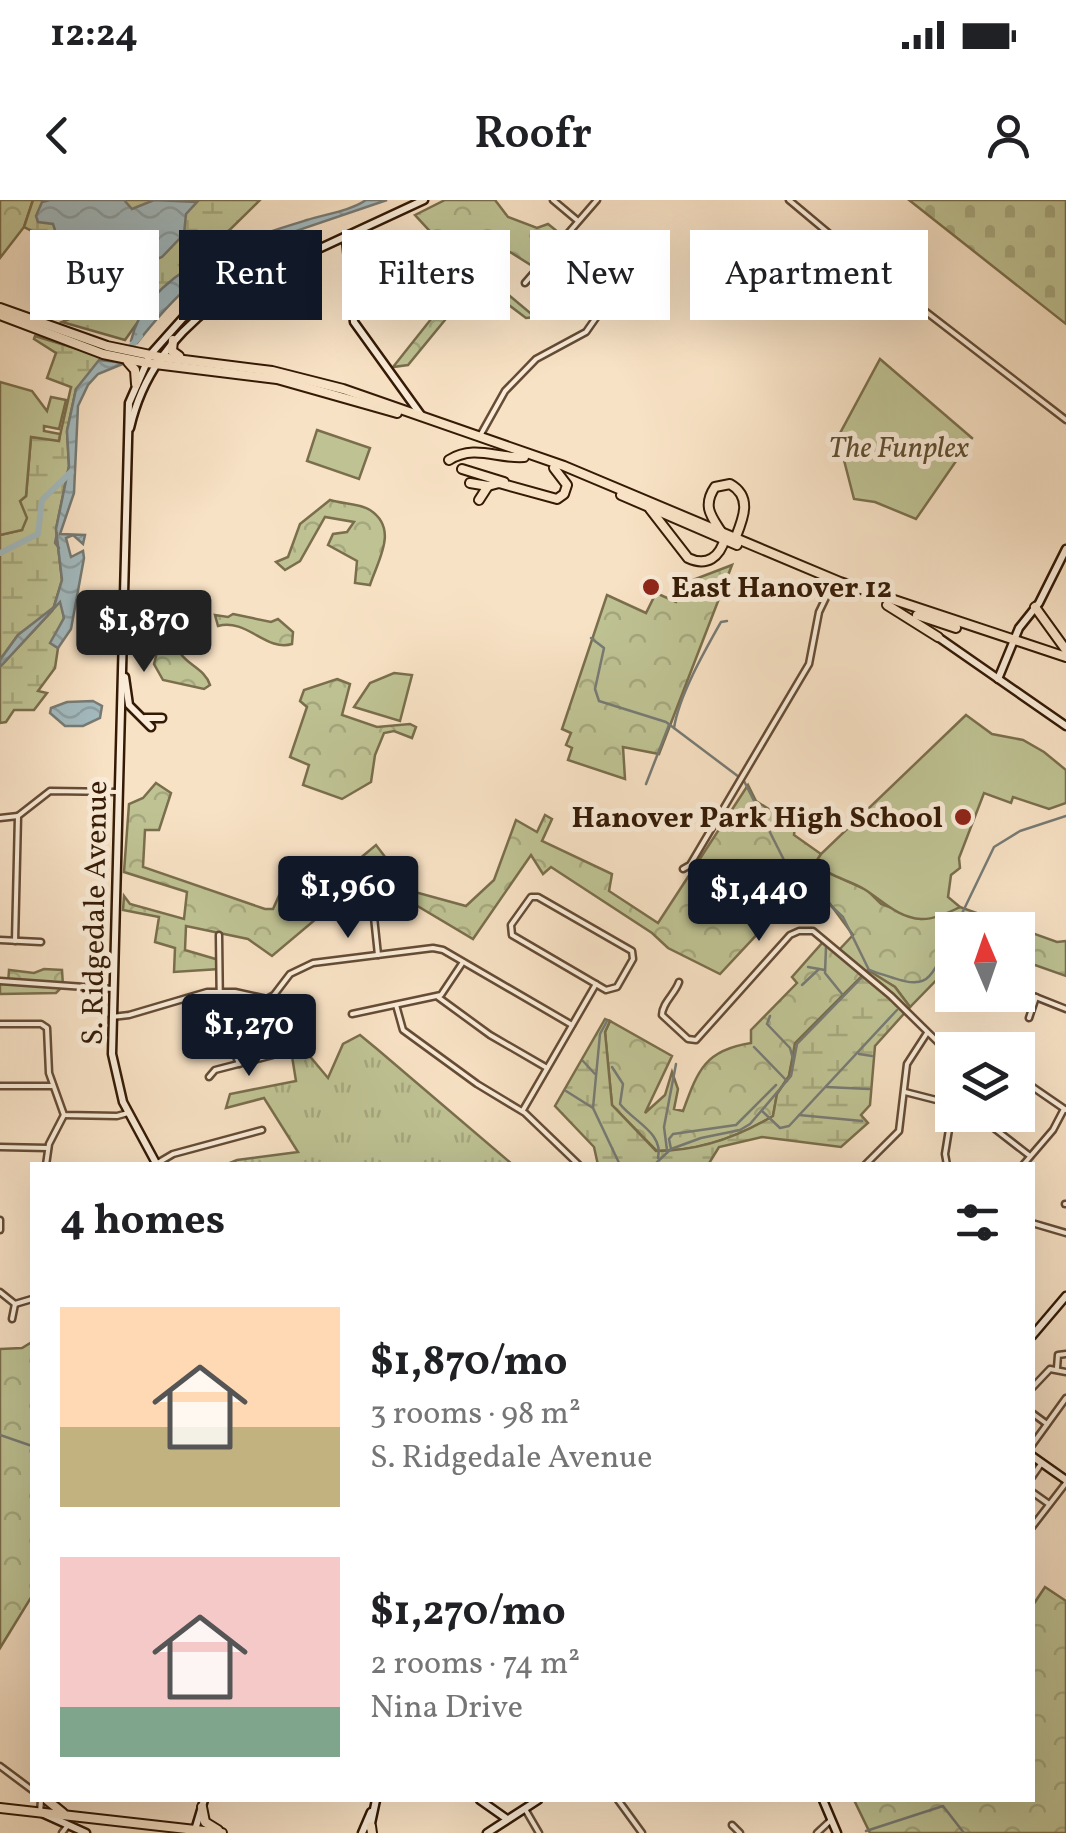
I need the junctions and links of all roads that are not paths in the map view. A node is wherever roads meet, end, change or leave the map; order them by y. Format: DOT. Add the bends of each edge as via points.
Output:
graph roads {
  1 [pos="553,200"];
  2 [pos="597,200"];
  3 [pos="789,200"];
  4 [pos="420,201"];
  5 [pos="578,221"];
  6 [pos="362,230"];
  7 [pos="525,283"];
  8 [pos="0,312"];
  9 [pos="181,320"];
  10 [pos="196,320"];
  11 [pos="354,320"];
  12 [pos="594,320"];
  13 [pos="173,340"];
  14 [pos="105,350"];
  15 [pos="143,360"];
  16 [pos="192,361"];
  17 [pos="136,384"];
  18 [pos="424,417"];
  19 [pos="1066,420"];
  20 [pos="479,436"];
  21 [pos="127,441"];
  22 [pos="473,452"];
  23 [pos="524,457"];
  24 [pos="449,460"];
  25 [pos="554,468"];
  26 [pos="470,483"];
  27 [pos="488,486"];
  28 [pos="517,488"];
  29 [pos="479,500"];
  30 [pos="649,508"];
  31 [pos="729,539"];
  32 [pos="1066,548"];
  33 [pos="832,584"];
  34 [pos="887,604"];
  35 [pos="1035,607"];
  36 [pos="938,637"];
  37 [pos="1013,642"];
  38 [pos="122,652"];
  39 [pos="1066,656"];
  40 [pos="998,678"];
  41 [pos="144,718"];
  42 [pos="162,718"];
  43 [pos="152,726"];
  44 [pos="1066,726"];
  45 [pos="120,793"];
  46 [pos="18,816"];
  47 [pos="0,818"];
  48 [pos="683,869"];
  49 [pos="368,914"];
  50 [pos="219,935"];
  51 [pos="0,940"];
  52 [pos="15,941"];
  53 [pos="41,942"];
  54 [pos="378,955"];
  55 [pos="463,962"];
  56 [pos="0,981"];
  57 [pos="679,982"];
  58 [pos="596,984"];
  59 [pos="113,988"];
  60 [pos="220,992"];
  61 [pos="438,996"];
  62 [pos="1036,998"];
  63 [pos="396,1005"];
  64 [pos="1066,1010"];
  65 [pos="352,1014"];
  66 [pos="112,1017"];
  67 [pos="1030,1018"];
  68 [pos="0,1024"];
  69 [pos="572,1025"];
  70 [pos="927,1033"];
  71 [pos="935,1040"];
  72 [pos="273,1055"];
  73 [pos="239,1064"];
  74 [pos="547,1068"];
  75 [pos="209,1077"];
  76 [pos="0,1086"];
  77 [pos="53,1086"];
  78 [pos="1035,1089"];
  79 [pos="904,1092"];
  80 [pos="935,1102"];
  81 [pos="1065,1110"];
  82 [pos="128,1112"];
  83 [pos="522,1112"];
  84 [pos="64,1115"];
  85 [pos="262,1130"];
  86 [pos="948,1132"];
  87 [pos="999,1132"];
  88 [pos="0,1147"];
  89 [pos="48,1148"];
  90 [pos="1030,1156"];
  91 [pos="46,1162"];
  92 [pos="155,1162"];
  93 [pos="160,1162"];
  94 [pos="575,1162"];
  95 [pos="871,1162"];
  96 [pos="946,1162"];
  97 [pos="1025,1162"];
  98 [pos="0,1220"];
  99 [pos="1035,1224"];
  100 [pos="0,1230"];
  101 [pos="1066,1233"];
  102 [pos="0,1292"];
  103 [pos="1066,1296"];
  104 [pos="30,1300"];
  105 [pos="14,1304"];
  106 [pos="12,1318"];
  107 [pos="1035,1331"];
  108 [pos="1066,1354"];
  109 [pos="1057,1368"];
  110 [pos="1066,1372"];
  111 [pos="1035,1385"];
  112 [pos="1066,1398"];
  113 [pos="1035,1416"];
  114 [pos="1047,1424"];
  115 [pos="1035,1439"];
  116 [pos="1035,1458"];
  117 [pos="1042,1463"];
  118 [pos="1035,1472"];
  119 [pos="1066,1481"];
  120 [pos="1035,1494"];
  121 [pos="1050,1505"];
  122 [pos="1035,1523"];
  123 [pos="0,1766"];
  124 [pos="30,1788"];
  125 [pos="44,1802"];
  126 [pos="46,1802"];
  127 [pos="375,1802"];
  128 [pos="483,1802"];
  129 [pos="535,1802"];
  130 [pos="619,1802"];
  131 [pos="824,1802"];
  132 [pos="203,1804"];
  133 [pos="0,1808"];
  134 [pos="524,1809"];
  135 [pos="39,1813"];
  136 [pos="97,1819"];
  137 [pos="67,1820"];
  138 [pos="507,1820"];
  139 [pos="831,1820"];
  140 [pos="732,1825"];
  141 [pos="194,1830"];
  142 [pos="369,1831"];
  143 [pos="88,1832"];
  144 [pos="62,1833"];
  145 [pos="222,1833"];
  146 [pos="487,1833"];
  147 [pos="539,1833"];
  148 [pos="642,1833"];
  149 [pos="740,1833"];
  150 [pos="817,1833"];
  151 [pos="837,1833"];
  1 -- 5 [label="street"];
  2 -- 5 [label="street"];
  3 -- 19 [label="street"];
  4 -- 6 [label="main road"];
  5 -- 7 [label="street"];
  8 -- 14 [label="main road"];
  9 -- 15 [label="main road"];
  10 -- 13 [label="main road"];
  11 -- 18 [label="main road"];
  12 -- 20 [label="street" via="586,332 536,359 505,391"];
  13 -- 15 [label="main road"];
  13 -- 16 [label="main road" via="172,352"];
  14 -- 15 [label="main road"];
  14 -- 15 [label="main road"];
  15 -- 16 [label="main road"];
  15 -- 17 [label="main road"];
  15 -- 21 [label="main road"];
  15 -- 23 [label="main road" via="304,384"];
  16 -- 18 [label="main road" via="303,377"];
  17 -- 21 [label="main road"];
  18 -- 20 [label="main road"];
  20 -- 31 [label="main road"];
  21 -- 38 [label="main road"];
  22 -- 23 [label="main road"];
  22 -- 24 [label="main road"];
  22 -- 28 [label="main road" via="460,458 461,468"];
  23 -- 25 [label="main road"];
  25 -- 28 [label="main road" via="567,486 560,498"];
  25 -- 30 [label="main road"];
  26 -- 27 [label="main road"];
  27 -- 28 [label="main road"];
  27 -- 29 [label="main road"];
  30 -- 31 [label="main road"];
  30 -- 31 [label="main road" via="693,561 714,558"];
  31 -- 31 [label="main road" via="710,518 708,503 712,490 726,483 745,504"];
  31 -- 33 [label="main road"];
  31 -- 37 [label="main road"];
  32 -- 35 [label="main road"];
  33 -- 34 [label="main road"];
  33 -- 48 [label="street" via="819,612 810,664"];
  34 -- 36 [label="main road"];
  34 -- 37 [label="main road"];
  35 -- 37 [label="main road"];
  35 -- 39 [label="main road"];
  36 -- 40 [label="main road"];
  37 -- 39 [label="main road"];
  37 -- 40 [label="main road"];
  38 -- 41 [label="main road" via="127,698"];
  38 -- 45 [label="main road, S. Ridgedale Avenue"];
  40 -- 44 [label="main road"];
  41 -- 42 [label="main road"];
  41 -- 43 [label="main road"];
  45 -- 46 [label="street" via="50,790"];
  45 -- 59 [label="main road, S. Ridgedale Avenue"];
  46 -- 47 [label="street"];
  46 -- 52 [label="street"];
  49 -- 54 [label="street" via="374,917"];
  50 -- 60 [label="street"];
  51 -- 52 [label="street"];
  52 -- 53 [label="street"];
  54 -- 55 [label="street" via="438,948"];
  54 -- 60 [label="street" via="308,964 270,998"];
  55 -- 61 [label="street"];
  55 -- 69 [label="street"];
  56 -- 59 [label="street"];
  57 -- 70 [label="street" via="662,1015 693,1040 790,935 818,933"];
  58 -- 58 [label="street" via="617,987 632,952 531,897 511,925 512,935"];
  58 -- 69 [label="street"];
  59 -- 66 [label="main road, S. Ridgedale Avenue"];
  60 -- 66 [label="street"];
  60 -- 73 [label="street" via="223,1025"];
  61 -- 63 [label="street"];
  61 -- 74 [label="street"];
  62 -- 64 [label="street"];
  62 -- 67 [label="street"];
  63 -- 65 [label="street"];
  63 -- 83 [label="street" via="404,1030"];
  66 -- 82 [label="main road, S. Ridgedale Avenue" via="113,1065"];
  68 -- 77 [label="street" via="46,1026"];
  69 -- 74 [label="street"];
  70 -- 71 [label="street"];
  70 -- 79 [label="street" via="909,1058"];
  72 -- 73 [label="street"];
  73 -- 75 [label="street"];
  74 -- 83 [label="street"];
  76 -- 77 [label="street"];
  77 -- 84 [label="street"];
  78 -- 81 [label="street"];
  79 -- 80 [label="street"];
  79 -- 95 [label="street" via="899,1132"];
  81 -- 90 [label="street"];
  82 -- 84 [label="street"];
  82 -- 92 [label="main road, S. Ridgedale Avenue"];
  83 -- 94 [label="street"];
  84 -- 89 [label="street"];
  85 -- 93 [label="street"];
  86 -- 96 [label="street"];
  87 -- 90 [label="street"];
  88 -- 89 [label="street"];
  89 -- 91 [label="street"];
  90 -- 97 [label="street"];
  98 -- 100 [label="street"];
  99 -- 101 [label="street"];
  102 -- 105 [label="street"];
  103 -- 107 [label="main road"];
  104 -- 105 [label="street"];
  105 -- 106 [label="street"];
  108 -- 109 [label="street" via="1058,1355"];
  109 -- 110 [label="street"];
  109 -- 111 [label="street"];
  112 -- 114 [label="street"];
  113 -- 114 [label="street"];
  114 -- 115 [label="street"];
  116 -- 117 [label="main road"];
  117 -- 118 [label="street"];
  117 -- 119 [label="main road"];
  119 -- 121 [label="street"];
  120 -- 121 [label="street"];
  121 -- 122 [label="street"];
  123 -- 124 [label="street"];
  125 -- 135 [label="street"];
  126 -- 137 [label="main road"];
  127 -- 142 [label="main road"];
  128 -- 138 [label="main road"];
  129 -- 134 [label="main road"];
  130 -- 148 [label="street"];
  131 -- 139 [label="main road"];
  132 -- 141 [label="main road"];
  132 -- 145 [label="main road" via="205,1822"];
  133 -- 135 [label="main road"];
  134 -- 138 [label="main road"];
  134 -- 147 [label="street"];
  135 -- 137 [label="main road"];
  136 -- 137 [label="main road"];
  136 -- 141 [label="main road"];
  136 -- 143 [label="main road"];
  137 -- 143 [label="main road"];
  137 -- 144 [label="street"];
  138 -- 146 [label="main road"];
  139 -- 150 [label="street"];
  139 -- 151 [label="main road"];
  140 -- 149 [label="street"];
  141 -- 145 [label="main road"];
}
